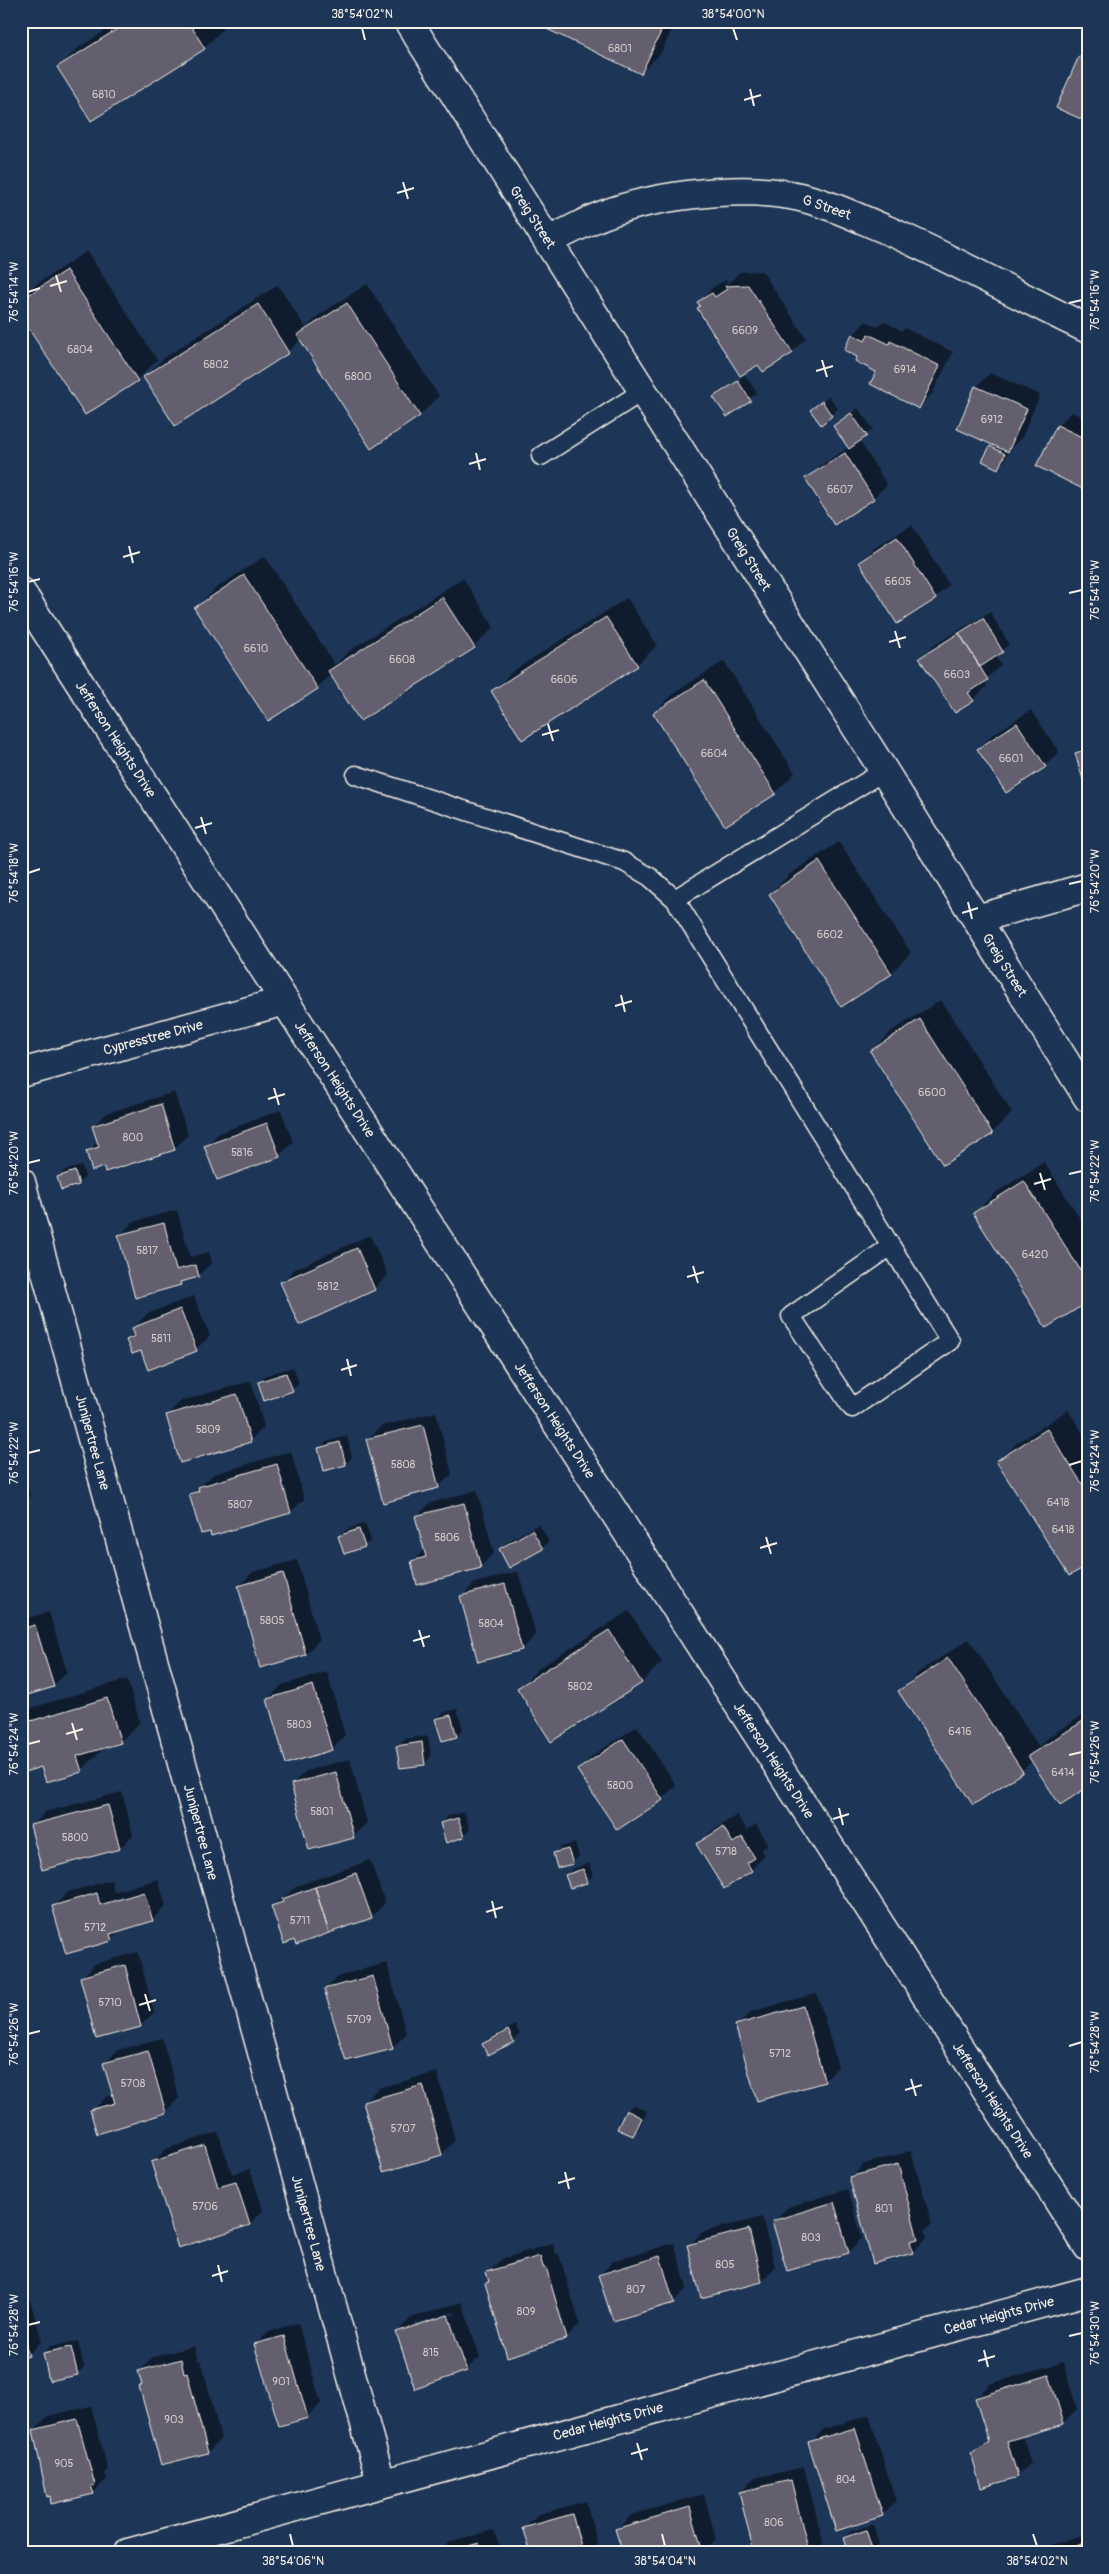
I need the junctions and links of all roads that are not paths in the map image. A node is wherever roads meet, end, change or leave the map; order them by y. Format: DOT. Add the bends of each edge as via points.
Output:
graph roads {
  1 [pos="408,21"];
  2 [pos="548,242"];
  3 [pos="1088,329"];
  4 [pos="644,391"];
  5 [pos="541,456"];
  6 [pos="21,592"];
  7 [pos="884,771"];
  8 [pos="356,775"];
  9 [pos="1088,887"];
  10 [pos="675,899"];
  11 [pos="977,919"];
  12 [pos="285,1001"];
  13 [pos="21,1073"];
  14 [pos="1088,1098"];
  15 [pos="21,1182"];
  16 [pos="891,1246"];
  17 [pos="1088,2247"];
  18 [pos="1088,2291"];
  19 [pos="381,2482"];
  20 [pos="128,2553"];
  1 -- 2 [label="street, Greig Street"];
  2 -- 3 [label="street, G Street" via="593,219 659,201 711,193 756,191 792,196 856,217 938,253"];
  2 -- 4 [label="street, Greig Street"];
  4 -- 5 [label="lane"];
  4 -- 7 [label="street, Greig Street"];
  6 -- 12 [label="street, Jefferson Heights Drive"];
  7 -- 10 [label="lane"];
  7 -- 11 [label="street, Greig Street"];
  8 -- 10 [label="lane" via="624,862 650,877"];
  9 -- 11 [label="street"];
  10 -- 16 [label="lane"];
  11 -- 14 [label="street, Greig Street"];
  12 -- 13 [label="street, Cypresstree Drive"];
  12 -- 17 [label="street, Jefferson Heights Drive"];
  15 -- 19 [label="street, Junipertree Lane"];
  16 -- 16 [label="lane" via="792,1316 852,1408 950,1340"];
  18 -- 19 [label="street, Cedar Heights Drive"];
  19 -- 20 [label="street, Cedar Heights Drive"];
}
